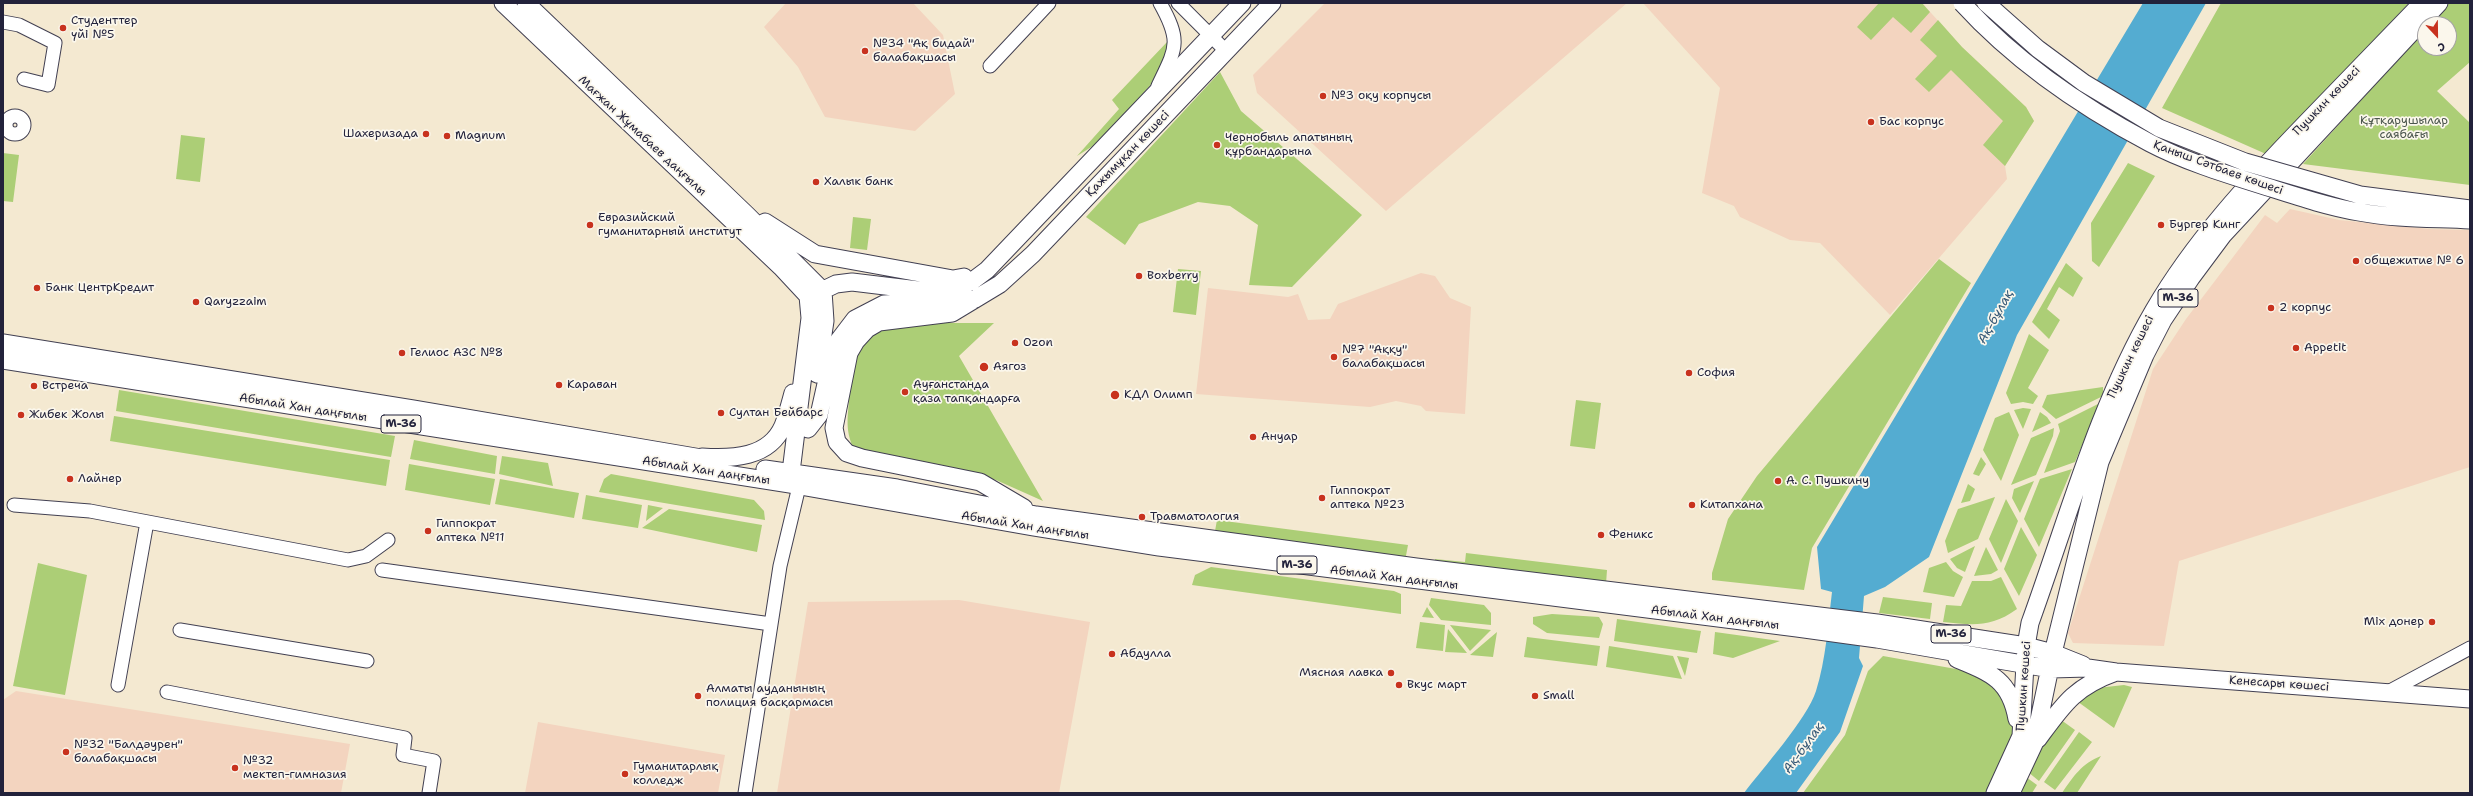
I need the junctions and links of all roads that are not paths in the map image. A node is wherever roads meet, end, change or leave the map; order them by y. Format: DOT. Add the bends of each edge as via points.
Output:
graph roads {
  1 [pos="503,3"];
  2 [pos="526,3"];
  3 [pos="1049,3"];
  4 [pos="1160,3"];
  5 [pos="1178,3"];
  6 [pos="1242,3"];
  7 [pos="1272,3"];
  8 [pos="1962,3"];
  9 [pos="1986,3"];
  10 [pos="2422,3"];
  11 [pos="2439,3"];
  12 [pos="3,22"];
  13 [pos="1211,35"];
  14 [pos="1226,51"];
  15 [pos="990,66"];
  16 [pos="24,79"];
  17 [pos="1154,95"];
  18 [pos="2470,209"];
  19 [pos="747,215"];
  20 [pos="2470,220"];
  21 [pos="987,270"];
  22 [pos="932,291"];
  23 [pos="816,294"];
  24 [pos="979,299"];
  25 [pos="3,343"];
  26 [pos="3,360"];
  27 [pos="804,365"];
  28 [pos="808,429"];
  29 [pos="679,455"];
  30 [pos="796,479"];
  31 [pos="14,505"];
  32 [pos="1036,515"];
  33 [pos="147,522"];
  34 [pos="388,540"];
  35 [pos="382,570"];
  36 [pos="2044,586"];
  37 [pos="2068,595"];
  38 [pos="1798,620"];
  39 [pos="771,624"];
  40 [pos="180,630"];
  41 [pos="1877,631"];
  42 [pos="2026,646"];
  43 [pos="1927,648"];
  44 [pos="2470,648"];
  45 [pos="367,661"];
  46 [pos="2052,661"];
  47 [pos="2025,664"];
  48 [pos="2116,672"];
  49 [pos="118,685"];
  50 [pos="167,692"];
  51 [pos="2388,692"];
  52 [pos="2470,699"];
  53 [pos="2028,740"];
  54 [pos="428,793"];
  55 [pos="745,793"];
  56 [pos="1995,793"];
  57 [pos="2011,793"];
  1 -- 23 [label="main road, Мағжан Жұмабаев даңғылы" via="781,267"];
  2 -- 19 [label="main road, Мағжан Жұмабаев даңғылы"];
  3 -- 15 [label="street"];
  4 -- 17 [label="street" via="1175,35 1173,54"];
  5 -- 13 [label="street"];
  6 -- 13 [label="main road, Қажымұқан көшесі"];
  7 -- 14 [label="main road, Қажымұқан көшесі"];
  8 -- 20 [label="main road, Қаныш Сәтбаев көшесі, bridge" via="2027,62 2075,98 2151,144 2240,178 2325,206 2360,213"];
  9 -- 18 [label="main road, Қаныш Сәтбаев көшесі, bridge" via="2038,49 2084,83 2159,128 2245,162 2360,195"];
  10 -- 36 [label="main road, Пушкин көшесі / M-36" via="2278,152 2229,207 2180,270 2154,309 2132,350 2105,411"];
  11 -- 37 [label="main road, Пушкин көшесі / M-36" via="2223,235 2167,314 2145,355 2100,462"];
  12 -- 16 [label="street" via="19,25 55,43 48,85"];
  13 -- 14 [label="street"];
  13 -- 17 [label="main road, Қажымұқан көшесі"];
  14 -- 24 [label="main road, Қажымұқан көшесі" via="1033,254"];
  17 -- 21 [label="main road, Қажымұқан көшесі"];
  19 -- 21 [label="main road" via="761,219 815,254 953,279"];
  19 -- 23 [label="main road, Мағжан Жұмабаев даңғылы"];
  21 -- 22 [label="main road, Қажымұқан көшесі" via="971,282"];
  22 -- 23 [label="main road" via="852,282 836,284"];
  22 -- 24 [label="main road"];
  23 -- 27 [label="main road"];
  23 -- 28 [label="main road" via="825,321"];
  24 -- 28 [label="main road" via="884,304 855,320 839,340 832,357 819,414"];
  24 -- 32 [label="main road, Қажымұқан көшесі" via="952,313 892,319 879,322 867,329 849,353 834,428 837,442 847,453 862,458 980,482"];
  25 -- 29 [label="main road, Абылай Хан даңғылы / M-36"];
  26 -- 30 [label="main road, Абылай Хан даңғылы / M-36"];
  27 -- 29 [label="main road" via="783,426 775,439 764,448 753,454 738,457"];
  27 -- 30 [label="main road"];
  28 -- 30 [label="main road"];
  29 -- 30 [label="main road, Абылай Хан даңғылы / M-36"];
  30 -- 32 [label="main road, Абылай Хан даңғылы / M-36" via="896,488"];
  30 -- 38 [label="main road, Абылай Хан даңғылы / M-36" via="1033,528 1190,552"];
  30 -- 39 [label="street" via="791,521 780,566"];
  31 -- 33 [label="street" via="90,511"];
  32 -- 38 [label="main road, Абылай Хан даңғылы / M-36"];
  33 -- 34 [label="street" via="348,560 366,556"];
  33 -- 49 [label="street"];
  35 -- 39 [label="street"];
  36 -- 37 [label="main road" via="2048,597 2055,600"];
  36 -- 42 [label="main road, Пушкин көшесі / M-36" via="2030,623"];
  37 -- 46 [label="main road, Пушкин көшесі / M-36"];
  38 -- 41 [label="main road, Абылай Хан даңғылы / M-36"];
  39 -- 55 [label="street"];
  40 -- 45 [label="street"];
  41 -- 42 [label="main road, Абылай Хан даңғылы / M-36"];
  41 -- 43 [label="main road, Абылай Хан даңғылы / M-36"];
  42 -- 46 [label="main road, Абылай Хан даңғылы"];
  42 -- 47 [label="main road, Пушкин көшесі"];
  43 -- 47 [label="main road, Абылай Хан даңғылы / M-36"];
  43 -- 53 [label="main road" via="1987,671 2005,685 2014,701"];
  44 -- 51 [label="street"];
  46 -- 47 [label="main road, Абылай Хан даңғылы / M-36"];
  46 -- 48 [label="main road, Кенесары көшесі"];
  46 -- 53 [label="main road, Пушкин көшесі"];
  47 -- 53 [label="main road, Пушкин көшесі"];
  48 -- 51 [label="main road, Кенесары көшесі"];
  48 -- 53 [label="main road" via="2104,676 2068,698"];
  50 -- 54 [label="street" via="405,738 403,756 434,761"];
  51 -- 52 [label="main road, Кенесары көшесі"];
  53 -- 56 [label="main road, Пушкин көшесі"];
  53 -- 57 [label="main road, Пушкин көшесі"];
}
